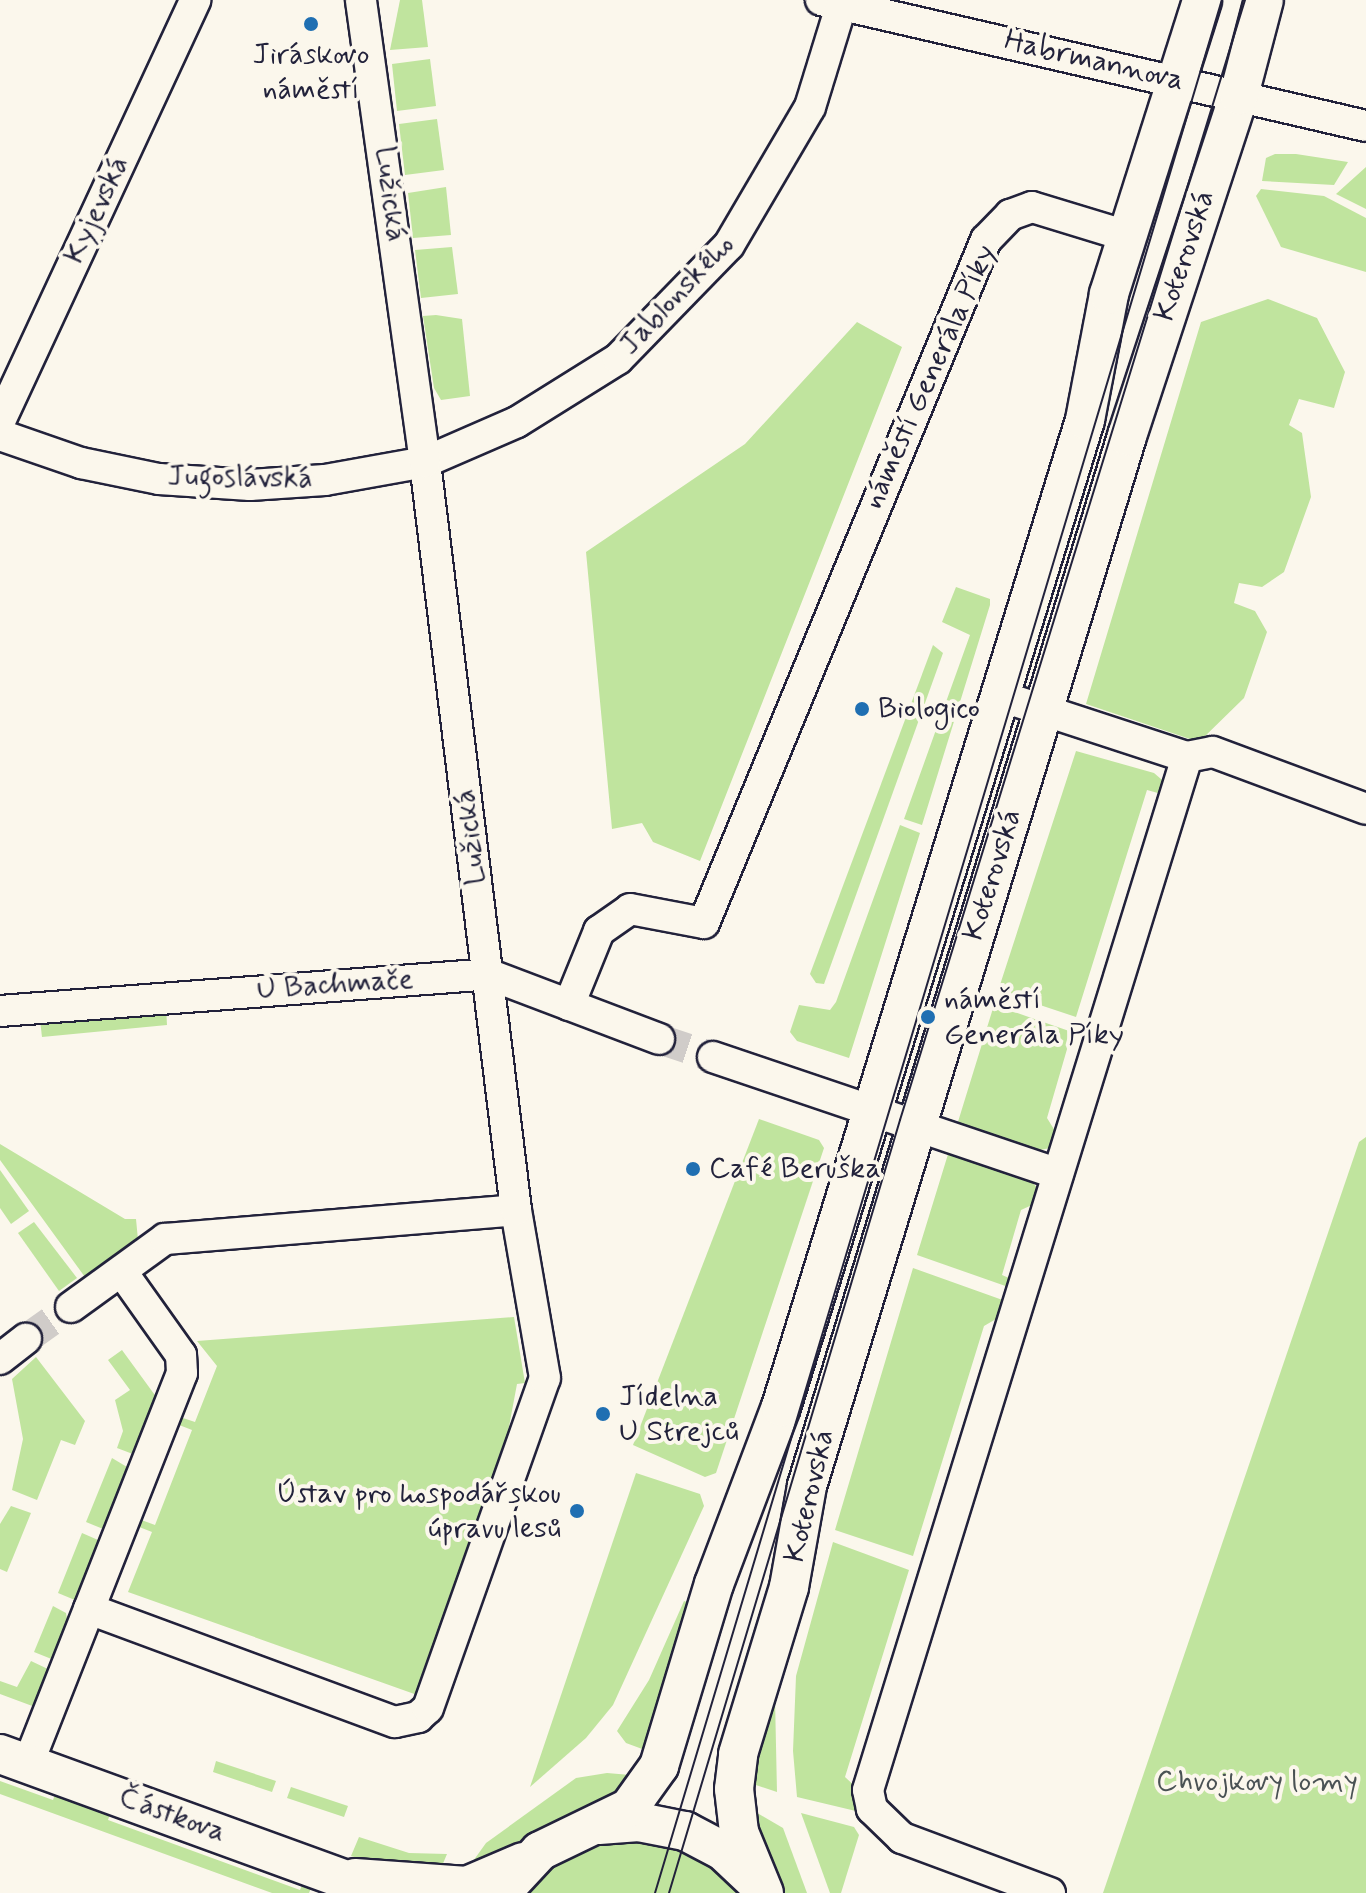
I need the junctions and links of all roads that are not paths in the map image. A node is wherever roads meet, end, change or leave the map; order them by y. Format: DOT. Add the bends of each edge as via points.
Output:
graph roads {
  1 [pos="195,0"];
  2 [pos="361,0"];
  3 [pos="1202,0"];
  4 [pos="1264,0"];
  5 [pos="835,2"];
  6 [pos="1176,79"];
  7 [pos="1239,95"];
  8 [pos="1366,126"];
  9 [pos="1127,236"];
  10 [pos="0,421"];
  11 [pos="0,435"];
  12 [pos="479,438"];
  13 [pos="425,462"];
  14 [pos="1000,696"];
  15 [pos="1044,711"];
  16 [pos="1187,757"];
  17 [pos="1366,809"];
  18 [pos="488,974"];
  19 [pos="569,1005"];
  20 [pos="0,1011"];
  21 [pos="659,1039"];
  22 [pos="713,1057"];
  23 [pos="872,1111"];
  24 [pos="917,1126"];
  25 [pos="1058,1174"];
  26 [pos="516,1210"];
  27 [pos="122,1272"];
  28 [pos="71,1307"];
  29 [pos="26,1339"];
  30 [pos="0,1359"];
  31 [pos="89,1609"];
  32 [pos="14,1759"];
  33 [pos="589,1828"];
  34 [pos="540,1851"];
  35 [pos="344,1877"];
  36 [pos="381,1893"];
  37 [pos="501,1893"];
  38 [pos="763,1893"];
  39 [pos="1050,1893"];
  1 -- 10 [label="street, Kyjevská"];
  2 -- 13 [label="street, Lužická"];
  3 -- 6 [label="street, Koterovská"];
  4 -- 7 [label="street, Koterovská"];
  5 -- 6 [label="street, Habrmannova"];
  5 -- 12 [label="street, Jablonského" via="810,107 729,245 618,359 517,422"];
  6 -- 7 [label="street, Habrmannova"];
  6 -- 9 [label="street, Koterovská"];
  7 -- 8 [label="street, Habrmannova"];
  7 -- 15 [label="street, Koterovská"];
  9 -- 14 [label="street, Koterovská" via="1109,294 1085,420"];
  9 -- 19 [label="street, náměstí Generála Píky" via="1032,207 1010,215 986,240 704,923 630,909 599,931"];
  11 -- 13 [label="street, Jugoslávská" via="81,463 206,483 325,480"];
  12 -- 13 [label="street, Jugoslávská"];
  13 -- 18 [label="street, Lužická"];
  14 -- 15 [label="street"];
  14 -- 23 [label="street, Koterovská"];
  15 -- 16 [label="street"];
  15 -- 24 [label="street, Koterovská"];
  16 -- 17 [label="street" via="1213,752"];
  16 -- 25 [label="street"];
  18 -- 19 [label="street, U Bachmače"];
  18 -- 20 [label="street, U Bachmače"];
  18 -- 26 [label="street, Lužická"];
  19 -- 21 [label="street, U Bachmače"];
  22 -- 23 [label="street"];
  23 -- 24 [label="street"];
  23 -- 33 [label="street, Koterovská" via="781,1407 714,1584 659,1766 629,1808"];
  24 -- 25 [label="street"];
  24 -- 38 [label="street, Koterovská" via="807,1486 789,1587 738,1754 734,1810"];
  25 -- 39 [label="street" via="868,1796 876,1814 902,1838"];
  26 -- 27 [label="street" via="165,1239"];
  26 -- 31 [label="street, Lužická" via="545,1378 428,1708 418,1717 395,1722"];
  27 -- 28 [label="street"];
  27 -- 31 [label="street" via="183,1363"];
  29 -- 30 [label="street"];
  31 -- 32 [label="street"];
  32 -- 35 [label="street, Částkova"];
  33 -- 34 [label="street, Koterovská"];
  33 -- 38 [label="street, Koterovská" via="639,1822 685,1831 723,1851"];
  34 -- 35 [label="street, Částkova" via="467,1886"];
  34 -- 37 [label="street, Koterovská"];
  35 -- 36 [label="street, Částkova"];
}
